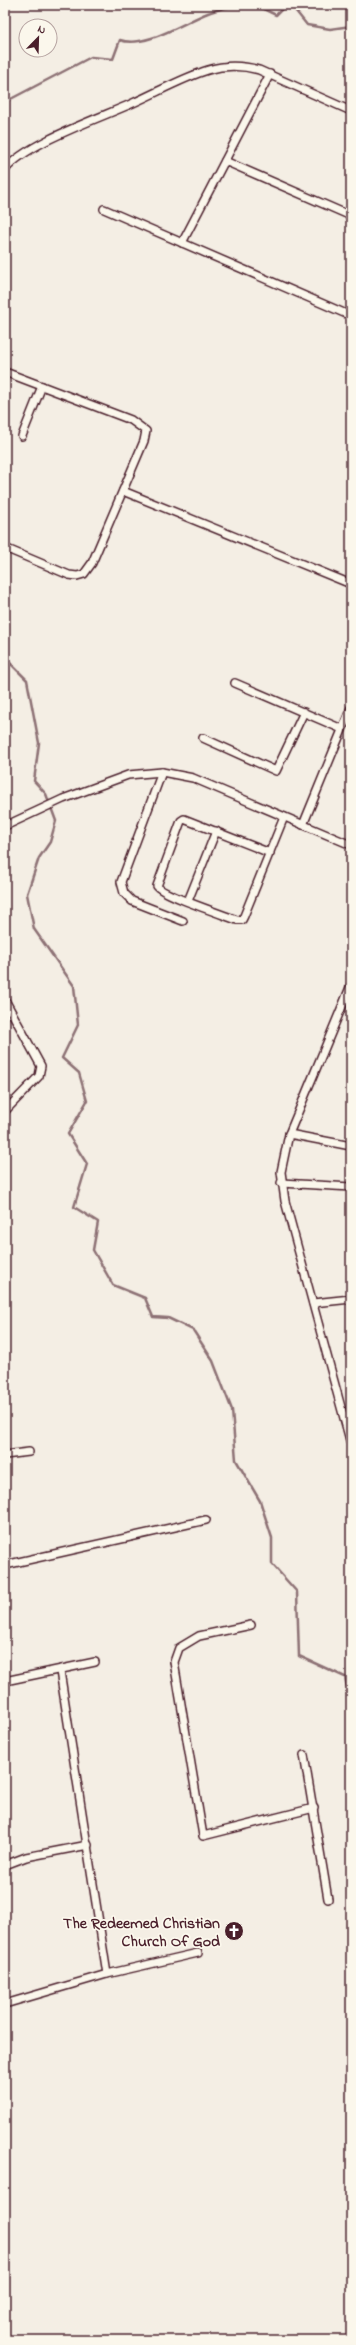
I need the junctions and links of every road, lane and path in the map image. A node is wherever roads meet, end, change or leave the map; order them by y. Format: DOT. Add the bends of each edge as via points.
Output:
graph roads {
  1 [pos="270,74"];
  2 [pos="351,111"];
  3 [pos="225,161"];
  4 [pos="5,170"];
  5 [pos="104,208"];
  6 [pos="351,216"];
  7 [pos="182,243"];
  8 [pos="351,316"];
  9 [pos="5,372"];
  10 [pos="42,386"];
  11 [pos="22,436"];
  12 [pos="123,491"];
  13 [pos="5,548"];
  14 [pos="351,584"];
  15 [pos="235,684"];
  16 [pos="351,708"];
  17 [pos="304,712"];
  18 [pos="342,729"];
  19 [pos="204,738"];
  20 [pos="162,772"];
  21 [pos="284,817"];
  22 [pos="8,824"];
  23 [pos="303,825"];
  24 [pos="216,831"];
  25 [pos="351,845"];
  26 [pos="270,853"];
  27 [pos="188,901"];
  28 [pos="183,921"];
  29 [pos="351,985"];
  30 [pos="5,1000"];
  31 [pos="348,1001"];
  32 [pos="5,1111"];
  33 [pos="289,1134"];
  34 [pos="351,1146"];
  35 [pos="281,1182"];
  36 [pos="351,1187"];
  37 [pos="351,1299"];
  38 [pos="313,1303"];
  39 [pos="351,1444"];
  40 [pos="29,1452"];
  41 [pos="5,1455"];
  42 [pos="206,1520"];
  43 [pos="5,1565"];
  44 [pos="250,1625"];
  45 [pos="95,1662"];
  46 [pos="60,1671"];
  47 [pos="5,1681"];
  48 [pos="304,1755"];
  49 [pos="314,1808"];
  50 [pos="88,1845"];
  51 [pos="5,1865"];
  52 [pos="328,1899"];
  53 [pos="198,1953"];
  54 [pos="107,1974"];
  55 [pos="5,2004"];
  1 -- 2 [label="street"];
  1 -- 3 [label="street"];
  1 -- 4 [label="street" via="240,66 209,70 49,140 24,153"];
  3 -- 6 [label="street"];
  3 -- 7 [label="street"];
  5 -- 7 [label="street"];
  7 -- 8 [label="street"];
  9 -- 10 [label="street"];
  10 -- 11 [label="street"];
  10 -- 12 [label="street" via="131,420 146,431"];
  12 -- 13 [label="street" via="99,550 84,574 69,575"];
  12 -- 14 [label="street"];
  15 -- 17 [label="street"];
  16 -- 18 [label="street"];
  17 -- 18 [label="street"];
  17 -- 19 [label="street" via="276,771"];
  18 -- 23 [label="street"];
  20 -- 21 [label="street" via="193,778"];
  20 -- 22 [label="street" via="128,775 63,798"];
  20 -- 28 [label="street" via="121,882 124,893 132,901"];
  21 -- 23 [label="street"];
  21 -- 26 [label="street"];
  23 -- 25 [label="street"];
  24 -- 26 [label="street"];
  24 -- 27 [label="street"];
  24 -- 27 [label="street" via="187,819 181,820 157,886 160,890"];
  26 -- 27 [label="street" via="242,920"];
  29 -- 31 [label="street"];
  30 -- 32 [label="street" via="41,1066 39,1076"];
  31 -- 33 [label="street"];
  33 -- 34 [label="street"];
  33 -- 35 [label="street" via="282,1161"];
  35 -- 36 [label="street"];
  35 -- 38 [label="street"];
  37 -- 38 [label="street"];
  38 -- 39 [label="street"];
  40 -- 41 [label="street"];
  42 -- 43 [label="street"];
  44 -- 49 [label="street" via="199,1636 179,1648 174,1662 203,1836"];
  45 -- 46 [label="street"];
  46 -- 47 [label="street"];
  46 -- 50 [label="street"];
  48 -- 49 [label="street"];
  49 -- 52 [label="street"];
  50 -- 51 [label="street" via="26,1857"];
  50 -- 54 [label="street"];
  53 -- 54 [label="street"];
  54 -- 55 [label="street"];
}
